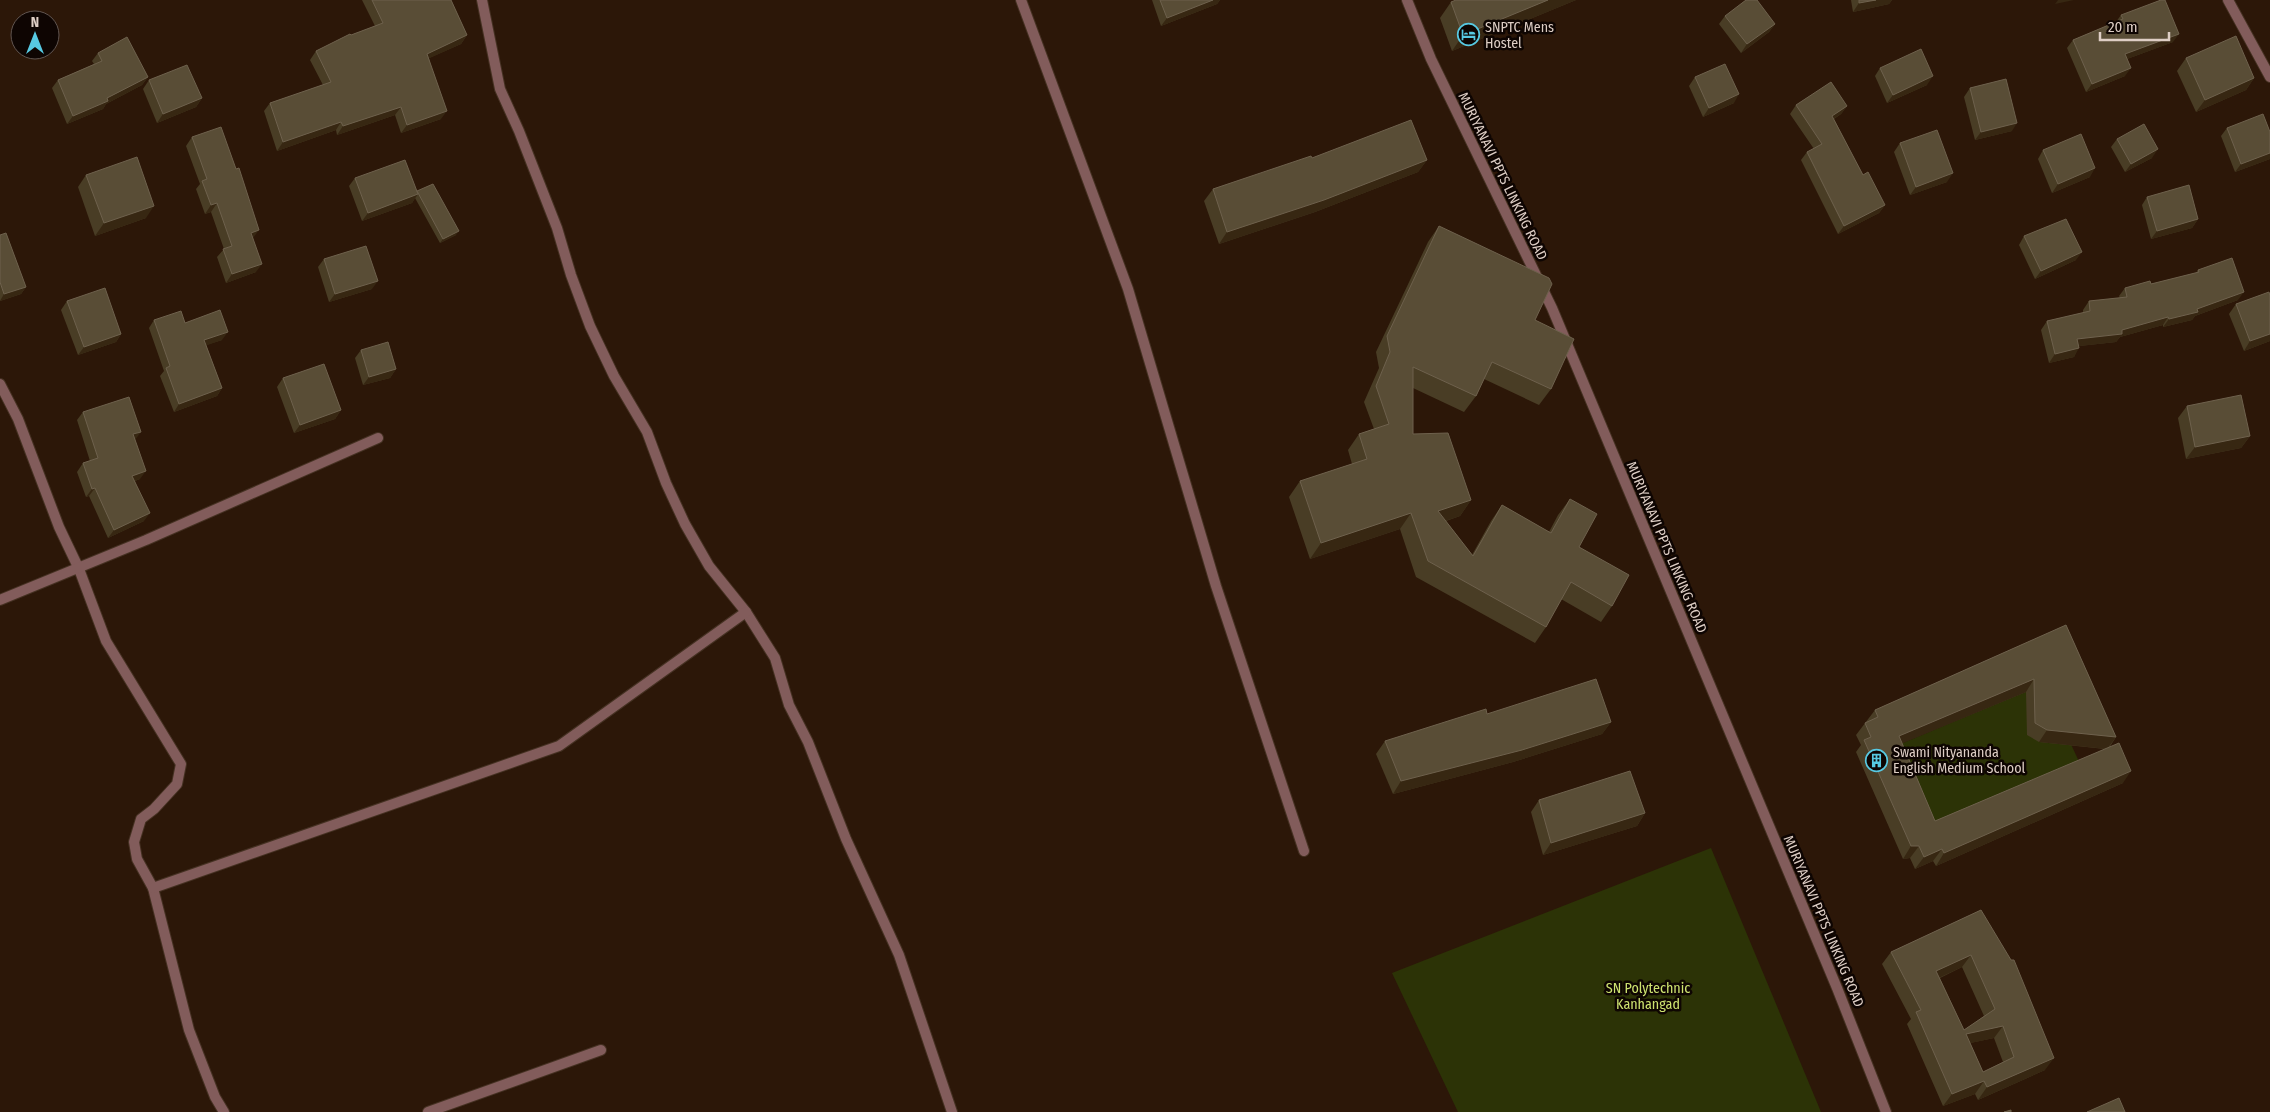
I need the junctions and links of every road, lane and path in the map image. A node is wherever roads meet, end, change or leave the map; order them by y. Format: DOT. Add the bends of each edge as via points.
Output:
graph roads {
  1 [pos="482,0"];
  2 [pos="1021,0"];
  3 [pos="1408,0"];
  4 [pos="2228,0"];
  5 [pos="2270,78"];
  6 [pos="0,384"];
  7 [pos="378,438"];
  8 [pos="79,569"];
  9 [pos="0,600"];
  10 [pos="746,612"];
  11 [pos="1304,851"];
  12 [pos="153,888"];
  13 [pos="601,1050"];
  14 [pos="224,1112"];
  15 [pos="428,1112"];
  16 [pos="952,1112"];
  17 [pos="1886,1112"];
  1 -- 10 [label="street" via="500,89 557,228 590,326 614,376 647,432 685,524 709,566"];
  2 -- 11 [label="street" via="1128,289 1216,586"];
  3 -- 17 [label="street, MURIYANAVI PPTS LINKING ROAD" via="1431,59 1552,308 1838,988"];
  4 -- 5 [label="street"];
  6 -- 8 [label="street" via="18,419 59,527"];
  7 -- 8 [label="street"];
  8 -- 9 [label="street"];
  8 -- 12 [label="street" via="106,641 181,764 177,784 141,818 134,842"];
  10 -- 12 [label="street" via="559,746"];
  10 -- 16 [label="street" via="775,658 789,705 808,742 898,955"];
  12 -- 14 [label="street" via="189,1030"];
  13 -- 15 [label="street"];
}
